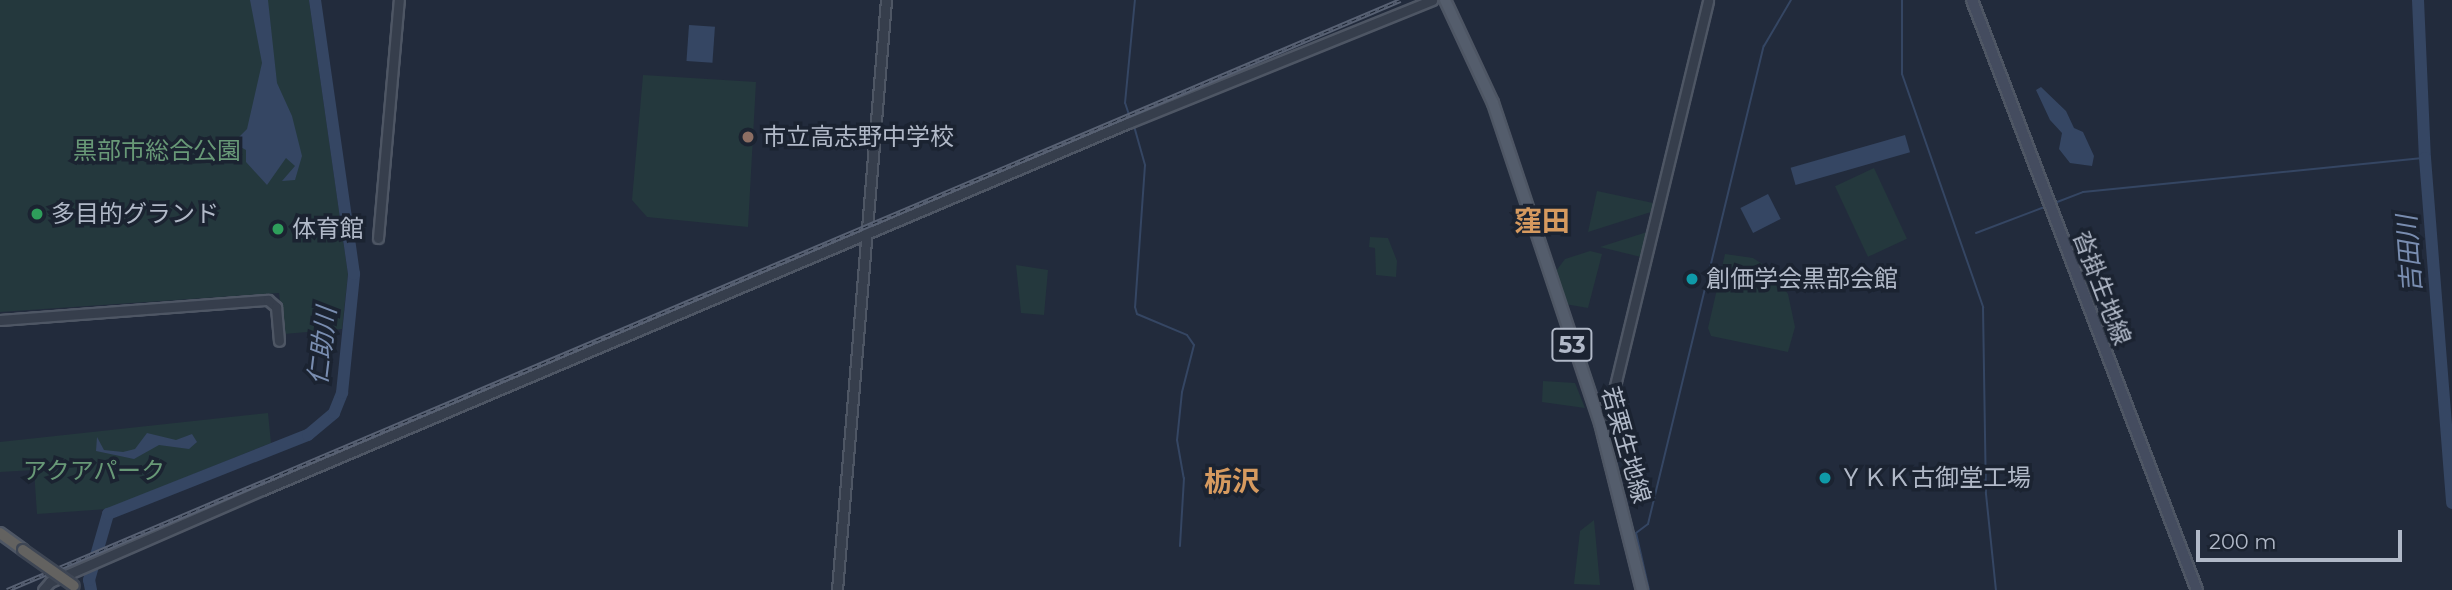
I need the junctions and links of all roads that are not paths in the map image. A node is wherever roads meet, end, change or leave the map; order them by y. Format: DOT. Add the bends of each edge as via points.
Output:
graph roads {
  1 [pos="399,0"];
  2 [pos="886,0"];
  3 [pos="1432,0"];
  4 [pos="1445,0"];
  5 [pos="1708,0"];
  6 [pos="1972,0"];
  7 [pos="867,236"];
  8 [pos="378,238"];
  9 [pos="0,320"];
  10 [pos="279,341"];
  11 [pos="1600,423"];
  12 [pos="0,533"];
  13 [pos="77,588"];
  14 [pos="43,590"];
  15 [pos="837,590"];
  16 [pos="1642,590"];
  17 [pos="2197,590"];
  1 -- 8 [label="street"];
  2 -- 7 [label="street"];
  3 -- 7 [label="street" via="1128,123"];
  4 -- 11 [label="main road, 若栗生地線 / 53" via="1493,103"];
  5 -- 11 [label="street" via="1612,398"];
  6 -- 17 [label="main road, 沓掛生地線"];
  7 -- 14 [label="street" via="262,490 50,582"];
  7 -- 15 [label="street"];
  9 -- 10 [label="street" via="268,300 276,307"];
  11 -- 16 [label="main road, 若栗生地線 / 53"];
  12 -- 13 [label="highway, bridge"];
}
